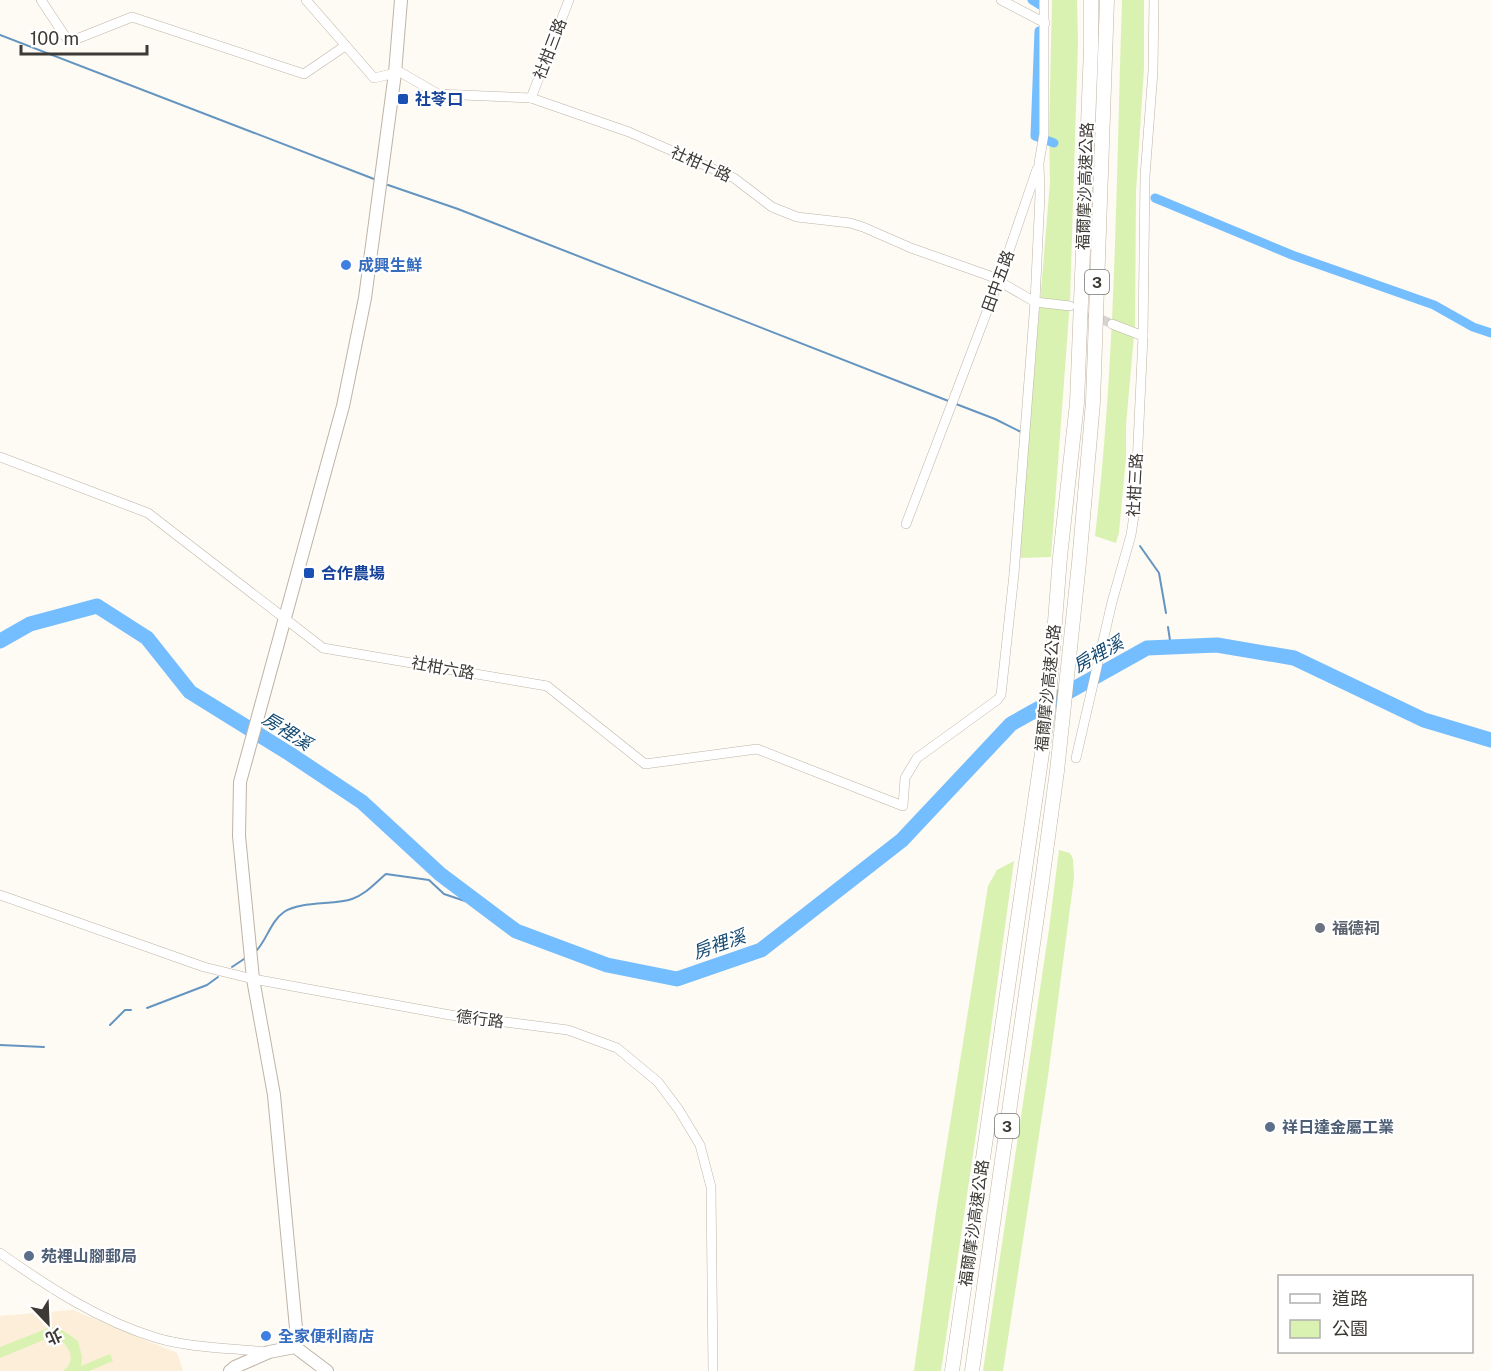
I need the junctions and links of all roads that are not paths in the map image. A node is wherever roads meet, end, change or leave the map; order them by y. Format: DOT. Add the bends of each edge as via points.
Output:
graph roads {
  1 [pos="41,0"];
  2 [pos="306,0"];
  3 [pos="402,0"];
  4 [pos="569,0"];
  5 [pos="1001,0"];
  6 [pos="1044,0"];
  7 [pos="1091,0"];
  8 [pos="1107,0"];
  9 [pos="1154,0"];
  10 [pos="1045,23"];
  11 [pos="345,46"];
  12 [pos="395,73"];
  13 [pos="531,98"];
  14 [pos="1039,163"];
  15 [pos="999,280"];
  16 [pos="1035,302"];
  17 [pos="1070,306"];
  18 [pos="1112,324"];
  19 [pos="1143,336"];
  20 [pos="0,457"];
  21 [pos="906,524"];
  22 [pos="284,618"];
  23 [pos="1076,758"];
  24 [pos="0,895"];
  25 [pos="253,980"];
  26 [pos="0,1253"];
  27 [pos="295,1347"];
  28 [pos="269,1352"];
  29 [pos="230,1371"];
  30 [pos="327,1371"];
  31 [pos="713,1371"];
  32 [pos="952,1371"];
  33 [pos="972,1371"];
  1 -- 11 [label="street" via="69,42 132,17 304,74"];
  2 -- 11 [label="street"];
  3 -- 12 [label="main road"];
  4 -- 13 [label="street, 社柑三路"];
  5 -- 10 [label="street"];
  6 -- 10 [label="street"];
  7 -- 32 [label="highway, 福爾摩沙高速公路 / 3" via="1077,403 1048,712"];
  8 -- 33 [label="highway, 福爾摩沙高速公路 / 3" via="1093,402 1079,563 1057,771"];
  9 -- 19 [label="street, 社柑三路" via="1145,176"];
  10 -- 14 [label="street" via="1044,134"];
  11 -- 12 [label="street" via="374,78"];
  12 -- 13 [label="street, 社柑十路" via="400,72 438,94"];
  12 -- 22 [label="main road" via="364,298 345,395"];
  13 -- 15 [label="street, 社柑十路" via="629,132 734,178 772,207 797,217 863,227"];
  14 -- 15 [label="street, 田中五路"];
  14 -- 16 [label="street"];
  15 -- 16 [label="street, 社柑十路"];
  15 -- 21 [label="street, 田中五路"];
  16 -- 17 [label="street"];
  16 -- 22 [label="street, 社柑六路" via="1001,695 917,758 905,778 903,806 757,749 645,764 546,686 323,648"];
  18 -- 19 [label="street"];
  19 -- 23 [label="street, 社柑三路" via="1131,535"];
  20 -- 22 [label="street, 社柑六路" via="148,513"];
  22 -- 25 [label="main road" via="240,782 239,826"];
  24 -- 25 [label="street, 德行路" via="204,967"];
  25 -- 27 [label="main road" via="274,1095"];
  25 -- 31 [label="street, 德行路" via="450,1015 568,1030 617,1048 658,1082 700,1145 709,1175"];
  26 -- 28 [label="street" via="50,1288 157,1338"];
  27 -- 28 [label="main road"];
  27 -- 30 [label="main road"];
  28 -- 29 [label="main road"];
}
